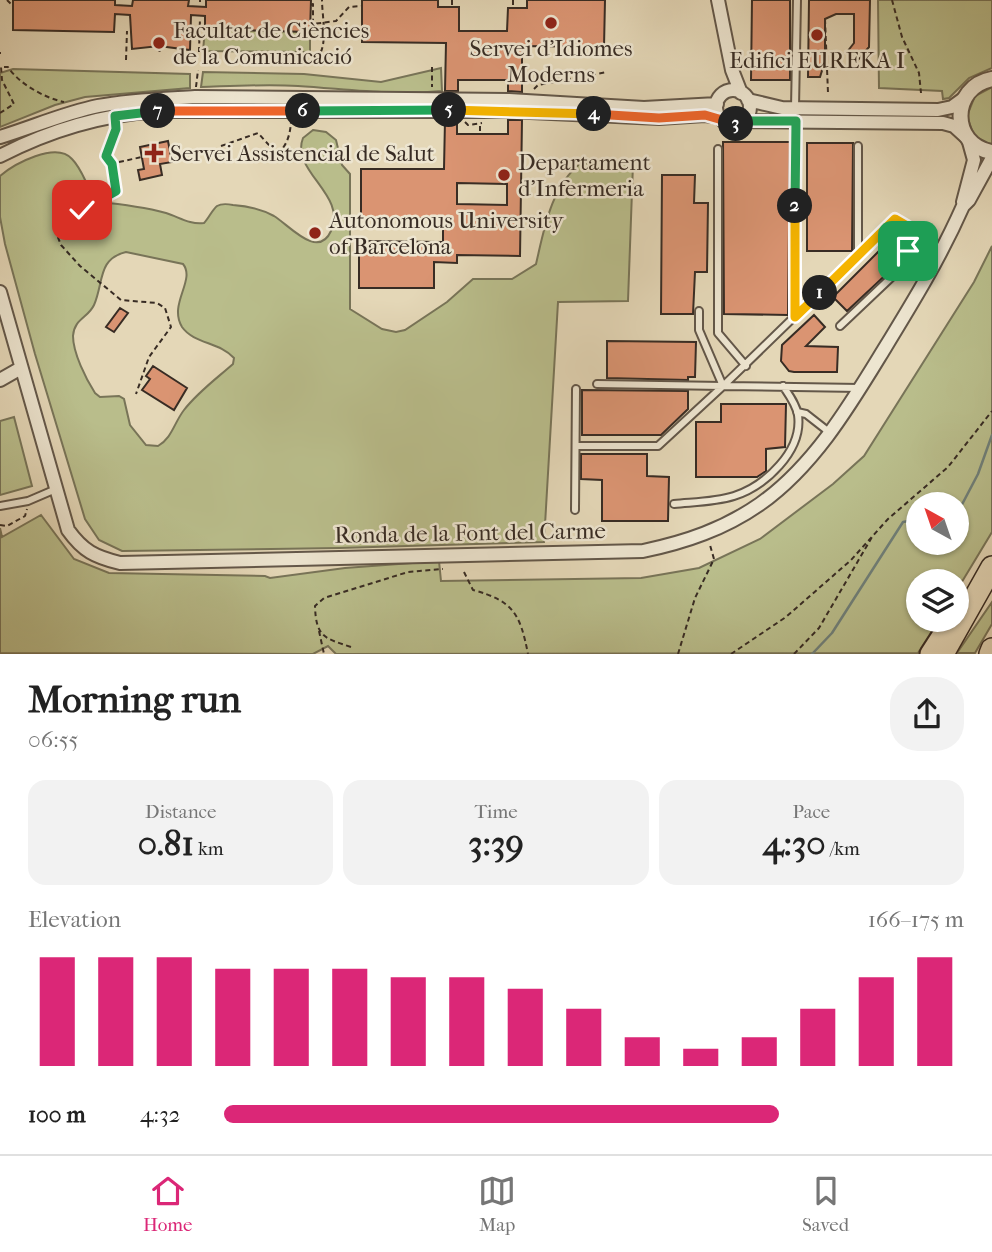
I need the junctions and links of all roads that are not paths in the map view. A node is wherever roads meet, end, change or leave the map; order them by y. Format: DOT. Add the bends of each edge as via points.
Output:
graph roads {
  1 [pos="718,0"];
  2 [pos="797,0"];
  3 [pos="732,69"];
  4 [pos="992,79"];
  5 [pos="727,92"];
  6 [pos="745,96"];
  7 [pos="963,99"];
  8 [pos="717,104"];
  9 [pos="795,114"];
  10 [pos="115,116"];
  11 [pos="720,117"];
  12 [pos="743,121"];
  13 [pos="0,137"];
  14 [pos="967,139"];
  15 [pos="858,146"];
  16 [pos="718,149"];
  17 [pos="992,155"];
  18 [pos="0,156"];
  19 [pos="116,191"];
  20 [pos="962,206"];
  21 [pos="858,256"];
  22 [pos="0,292"];
  23 [pos="699,311"];
  24 [pos="795,317"];
  25 [pos="840,326"];
  26 [pos="746,366"];
  27 [pos="21,368"];
  28 [pos="0,380"];
  29 [pos="597,384"];
  30 [pos="723,386"];
  31 [pos="783,386"];
  32 [pos="860,388"];
  33 [pos="576,389"];
  34 [pos="797,412"];
  35 [pos="829,432"];
  36 [pos="576,446"];
  37 [pos="56,489"];
  38 [pos="674,504"];
  39 [pos="0,506"];
  40 [pos="575,510"];
  41 [pos="992,552"];
  42 [pos="992,567"];
  43 [pos="969,590"];
  44 [pos="944,632"];
  45 [pos="930,653"];
  46 [pos="943,653"];
  1 -- 3 [label="street"];
  2 -- 9 [label="lane"];
  3 -- 5 [label="street"];
  3 -- 6 [label="street"];
  4 -- 7 [label="street" via="973,87"];
  5 -- 6 [label="street"];
  5 -- 8 [label="street"];
  6 -- 9 [label="street"];
  6 -- 12 [label="street" via="750,111"];
  7 -- 9 [label="street" via="938,110"];
  7 -- 14 [label="street" via="959,113"];
  8 -- 11 [label="street"];
  8 -- 13 [label="street" via="644,108 509,100 145,99 97,106"];
  9 -- 12 [label="street"];
  9 -- 14 [label="street" via="943,123 954,126"];
  9 -- 24 [label="lane"];
  10 -- 11 [label="street" via="274,110"];
  10 -- 18 [label="street" via="59,130"];
  10 -- 19 [label="lane" via="116,129 106,156 112,164"];
  11 -- 12 [label="street" via="731,124"];
  14 -- 17 [label="street"];
  14 -- 20 [label="street, Ronda de la Font del Carme" via="974,160"];
  15 -- 21 [label="lane"];
  16 -- 26 [label="lane" via="718,334"];
  17 -- 20 [label="street, Ronda de la Font del Carme"];
  20 -- 32 [label="street, Ronda de la Font del Carme" via="940,258"];
  21 -- 24 [label="lane"];
  21 -- 25 [label="lane" via="895,219 907,226 911,238 897,272"];
  22 -- 27 [label="street, Ronda de la Font del Carme"];
  23 -- 30 [label="lane" via="699,330"];
  24 -- 26 [label="lane"];
  26 -- 30 [label="lane"];
  27 -- 28 [label="street"];
  27 -- 37 [label="street, Ronda de la Font del Carme"];
  29 -- 30 [label="lane"];
  30 -- 31 [label="lane"];
  30 -- 36 [label="lane" via="658,446"];
  31 -- 32 [label="lane"];
  31 -- 34 [label="lane"];
  32 -- 35 [label="street, Ronda de la Font del Carme"];
  33 -- 36 [label="lane"];
  34 -- 35 [label="lane"];
  34 -- 38 [label="lane" via="788,452 757,485 734,496"];
  35 -- 37 [label="street, Ronda de la Font del Carme" via="781,486 737,519 681,543 643,551 120,563 94,557 80,547 68,530"];
  36 -- 40 [label="lane"];
  37 -- 39 [label="lane"];
  41 -- 43 [label="highway"];
  42 -- 46 [label="highway"];
  44 -- 45 [label="highway"];
}
